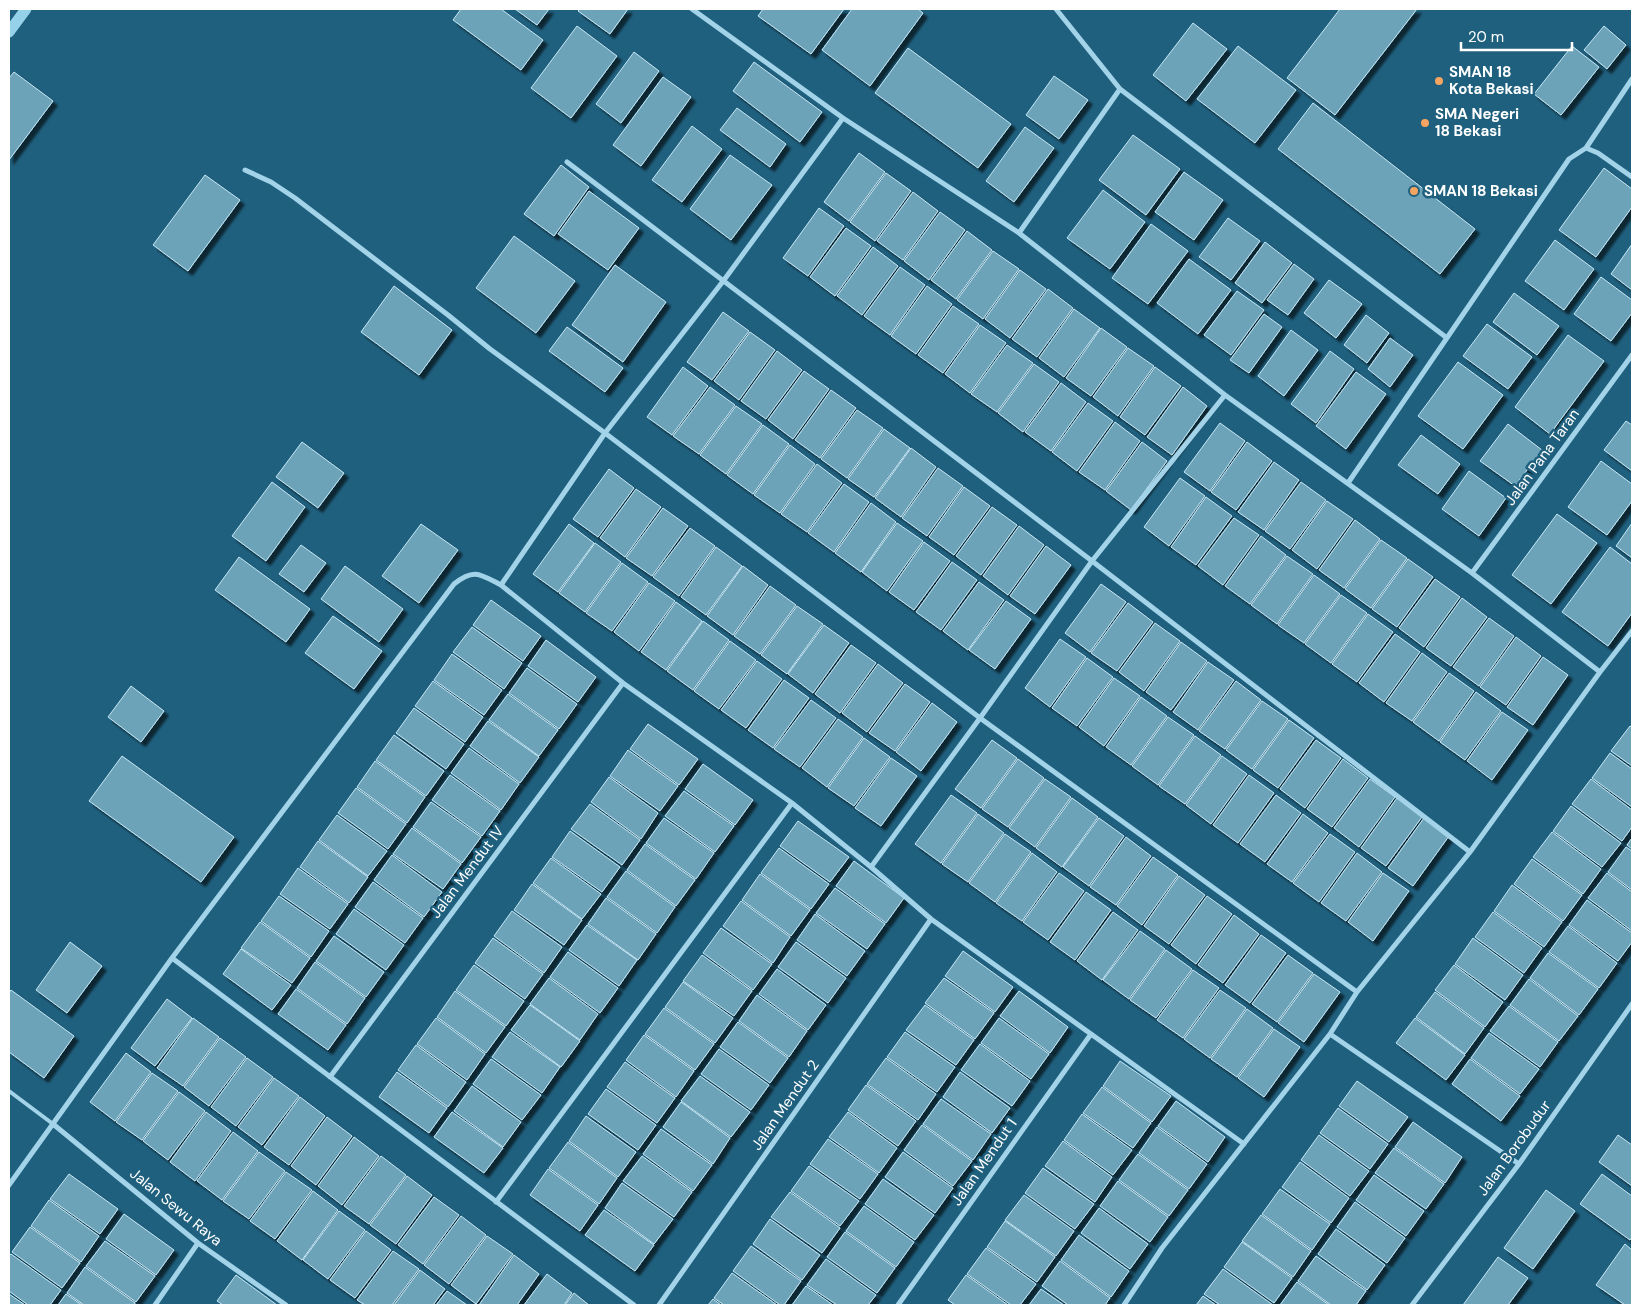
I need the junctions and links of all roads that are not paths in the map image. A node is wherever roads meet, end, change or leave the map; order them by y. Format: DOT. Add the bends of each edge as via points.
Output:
graph roads {
  1 [pos="1056,9"];
  2 [pos="695,10"];
  3 [pos="1632,79"];
  4 [pos="1120,89"];
  5 [pos="843,118"];
  6 [pos="1586,148"];
  7 [pos="567,162"];
  8 [pos="245,170"];
  9 [pos="1632,177"];
  10 [pos="1019,233"];
  11 [pos="724,280"];
  12 [pos="1447,338"];
  13 [pos="1632,354"];
  14 [pos="1225,395"];
  15 [pos="605,432"];
  16 [pos="1348,484"];
  17 [pos="1092,561"];
  18 [pos="1472,573"];
  19 [pos="501,585"];
  20 [pos="1632,631"];
  21 [pos="1600,672"];
  22 [pos="623,683"];
  23 [pos="980,718"];
  24 [pos="792,803"];
  25 [pos="1470,852"];
  26 [pos="871,867"];
  27 [pos="931,919"];
  28 [pos="172,958"];
  29 [pos="1357,992"];
  30 [pos="1632,1004"];
  31 [pos="1091,1034"];
  32 [pos="1330,1034"];
  33 [pos="330,1077"];
  34 [pos="9,1091"];
  35 [pos="53,1124"];
  36 [pos="1244,1144"];
  37 [pos="1519,1164"];
  38 [pos="9,1185"];
  39 [pos="496,1202"];
  40 [pos="198,1243"];
  41 [pos="155,1305"];
  42 [pos="286,1305"];
  43 [pos="634,1305"];
  44 [pos="659,1305"];
  45 [pos="898,1305"];
  46 [pos="1124,1305"];
  47 [pos="1412,1305"];
  1 -- 4 [label="street"];
  2 -- 5 [label="street"];
  3 -- 6 [label="street"];
  4 -- 10 [label="street"];
  4 -- 12 [label="street"];
  5 -- 10 [label="street"];
  5 -- 11 [label="street"];
  6 -- 9 [label="street"];
  6 -- 12 [label="street" via="1570,159"];
  7 -- 11 [label="street"];
  8 -- 15 [label="street" via="294,198"];
  10 -- 14 [label="street"];
  11 -- 15 [label="street"];
  11 -- 17 [label="street"];
  12 -- 16 [label="street"];
  13 -- 18 [label="street, Jalan Pana Taran"];
  14 -- 16 [label="street"];
  14 -- 17 [label="street"];
  15 -- 19 [label="street"];
  15 -- 23 [label="street"];
  16 -- 18 [label="street"];
  17 -- 23 [label="street"];
  17 -- 25 [label="street"];
  18 -- 21 [label="street"];
  19 -- 22 [label="street"];
  19 -- 28 [label="street" via="480,574 465,575 454,584"];
  20 -- 21 [label="street"];
  21 -- 25 [label="street"];
  22 -- 24 [label="street"];
  22 -- 33 [label="street, Jalan Mendut IV"];
  23 -- 26 [label="street"];
  23 -- 29 [label="street"];
  24 -- 26 [label="street"];
  24 -- 39 [label="street"];
  25 -- 29 [label="street"];
  26 -- 27 [label="street"];
  27 -- 31 [label="street"];
  27 -- 44 [label="street, Jalan Mendut 2"];
  28 -- 33 [label="street"];
  28 -- 35 [label="street"];
  29 -- 32 [label="street"];
  30 -- 37 [label="street, Jalan Borobudur"];
  31 -- 36 [label="street"];
  31 -- 45 [label="street, Jalan Mendut 1"];
  32 -- 36 [label="street"];
  32 -- 37 [label="street"];
  33 -- 39 [label="street"];
  34 -- 35 [label="lane"];
  35 -- 38 [label="street"];
  35 -- 40 [label="street, Jalan Sewu Raya"];
  36 -- 46 [label="street" via="1162,1248"];
  37 -- 47 [label="street, Jalan Borobudur"];
  39 -- 43 [label="street"];
  40 -- 41 [label="street"];
  40 -- 42 [label="street, Jalan Sewu Raya"];
}
